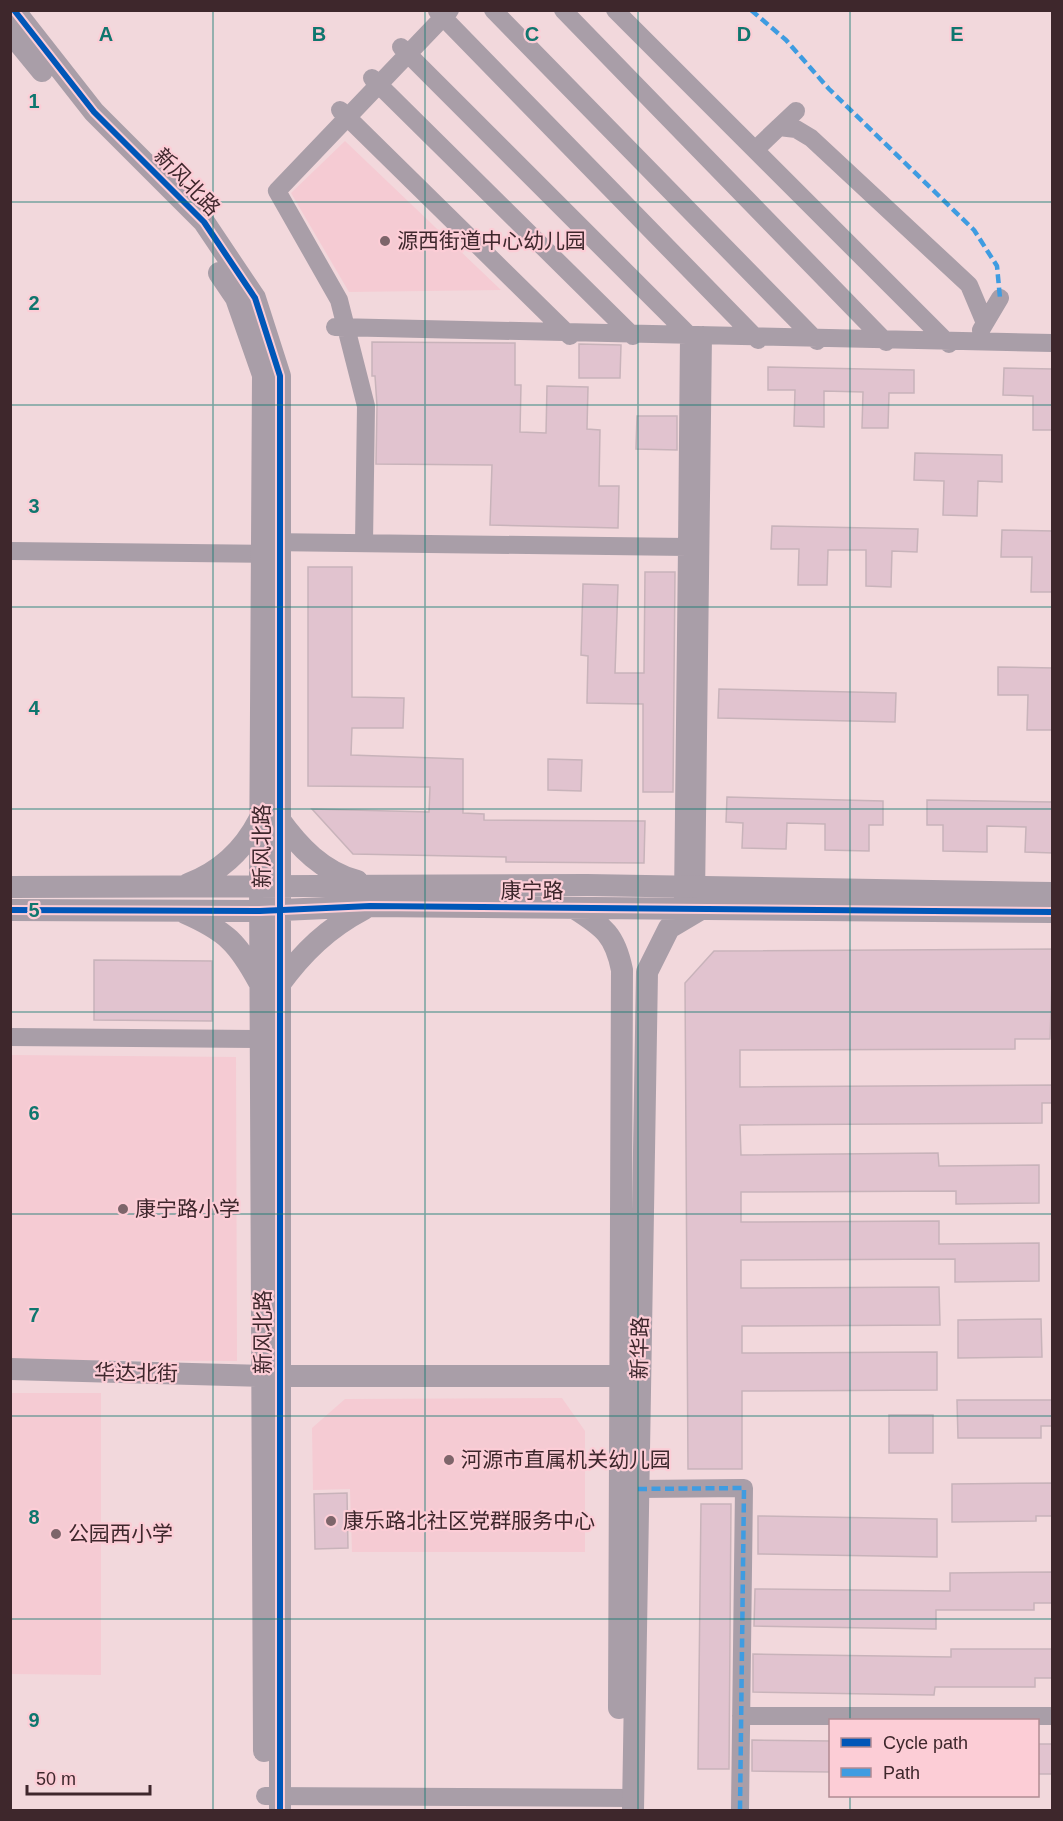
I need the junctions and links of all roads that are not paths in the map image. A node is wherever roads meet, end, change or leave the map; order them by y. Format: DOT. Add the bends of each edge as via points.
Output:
graph roads {
  1 [pos="14,10"];
  2 [pos="493,10"];
  3 [pos="563,10"];
  4 [pos="615,10"];
  5 [pos="442,12"];
  6 [pos="10,32"];
  7 [pos="405,51"];
  8 [pos="376,81"];
  9 [pos="796,111"];
  10 [pos="344,114"];
  11 [pos="779,127"];
  12 [pos="755,150"];
  13 [pos="1000,298"];
  14 [pos="985,322"];
  15 [pos="341,330"];
  16 [pos="569,335"];
  17 [pos="633,336"];
  18 [pos="696,338"];
  19 [pos="757,339"];
  20 [pos="816,341"];
  21 [pos="974,341"];
  22 [pos="886,342"];
  23 [pos="948,343"];
  24 [pos="1053,343"];
  25 [pos="1053,349"];
  26 [pos="359,537"];
  27 [pos="271,542"];
  28 [pos="694,543"];
  29 [pos="10,551"];
  30 [pos="269,819"];
  31 [pos="269,886"];
  32 [pos="10,887"];
  33 [pos="179,887"];
  34 [pos="1053,893"];
  35 [pos="370,895"];
  36 [pos="692,900"];
  37 [pos="574,908"];
  38 [pos="10,910"];
  39 [pos="178,910"];
  40 [pos="269,910"];
  41 [pos="1053,912"];
  42 [pos="269,985"];
  43 [pos="10,1037"];
  44 [pos="261,1039"];
  45 [pos="10,1370"];
  46 [pos="10,1381"];
  47 [pos="271,1381"];
  48 [pos="630,1381"];
  49 [pos="638,1489"];
  50 [pos="741,1716"];
  51 [pos="1053,1716"];
  52 [pos="272,1803"];
  53 [pos="626,1804"];
  54 [pos="740,1810"];
  1 -- 27 [label="street, 新风北路" via="94,112 204,222 255,298 280,376"];
  2 -- 20 [label="street"];
  3 -- 22 [label="street"];
  4 -- 12 [label="street"];
  5 -- 7 [label="street"];
  5 -- 19 [label="street"];
  6 -- 27 [label="street, 新风北路" via="75,111 185,222 236,298 263,375"];
  7 -- 8 [label="street"];
  7 -- 18 [label="street"];
  8 -- 10 [label="street"];
  8 -- 17 [label="street"];
  9 -- 11 [label="street"];
  10 -- 15 [label="street" via="264,189"];
  10 -- 16 [label="street"];
  11 -- 12 [label="street"];
  11 -- 14 [label="street" via="796,129 811,138 969,285"];
  12 -- 23 [label="street"];
  13 -- 14 [label="street"];
  14 -- 21 [label="street"];
  15 -- 16 [label="street"];
  15 -- 26 [label="street" via="355,406"];
  16 -- 17 [label="street"];
  17 -- 18 [label="street"];
  18 -- 19 [label="street"];
  18 -- 28 [label="street"];
  19 -- 20 [label="street"];
  20 -- 22 [label="street"];
  21 -- 23 [label="street"];
  21 -- 24 [label="street"];
  22 -- 23 [label="street"];
  23 -- 25 [label="street"];
  26 -- 27 [label="street"];
  26 -- 28 [label="street"];
  27 -- 29 [label="street"];
  27 -- 30 [label="street, 新风北路"];
  28 -- 36 [label="street"];
  30 -- 31 [label="street, 新风北路"];
  30 -- 33 [label="street, 新风北路" via="208,876"];
  30 -- 35 [label="street, 新风北路" via="315,860"];
  31 -- 33 [label="street, 康宁路"];
  31 -- 35 [label="street, 康宁路"];
  31 -- 40 [label="street, 新风北路"];
  32 -- 33 [label="street, 康宁路"];
  34 -- 36 [label="street, 康宁路"];
  35 -- 36 [label="street, 康宁路"];
  35 -- 37 [label="street, 康宁路"];
  35 -- 40 [label="street, 康宁路"];
  35 -- 42 [label="street"];
  36 -- 37 [label="street, 康宁路"];
  36 -- 41 [label="street, 康宁路"];
  36 -- 48 [label="street, 新华路" via="669,928 647,972"];
  37 -- 48 [label="street, 新华路" via="603,926 617,947 622,970"];
  38 -- 39 [label="street, 康宁路"];
  39 -- 40 [label="street, 康宁路"];
  39 -- 42 [label="street, 新风北路" via="231,938"];
  40 -- 42 [label="street, 新风北路"];
  42 -- 44 [label="street, 新风北路"];
  42 -- 47 [label="street, 新风北路"];
  43 -- 44 [label="street"];
  44 -- 47 [label="street, 新风北路"];
  45 -- 47 [label="street, 华达北街"];
  46 -- 47 [label="street, 华达北街"];
  47 -- 48 [label="street"];
  47 -- 52 [label="street, 新风北路"];
  48 -- 49 [label="street, 新华路"];
  48 -- 53 [label="street, 新华路"];
  49 -- 50 [label="street" via="744,1488"];
  49 -- 53 [label="street, 新华路"];
  50 -- 51 [label="street"];
  50 -- 54 [label="street"];
  52 -- 53 [label="street"];
}
